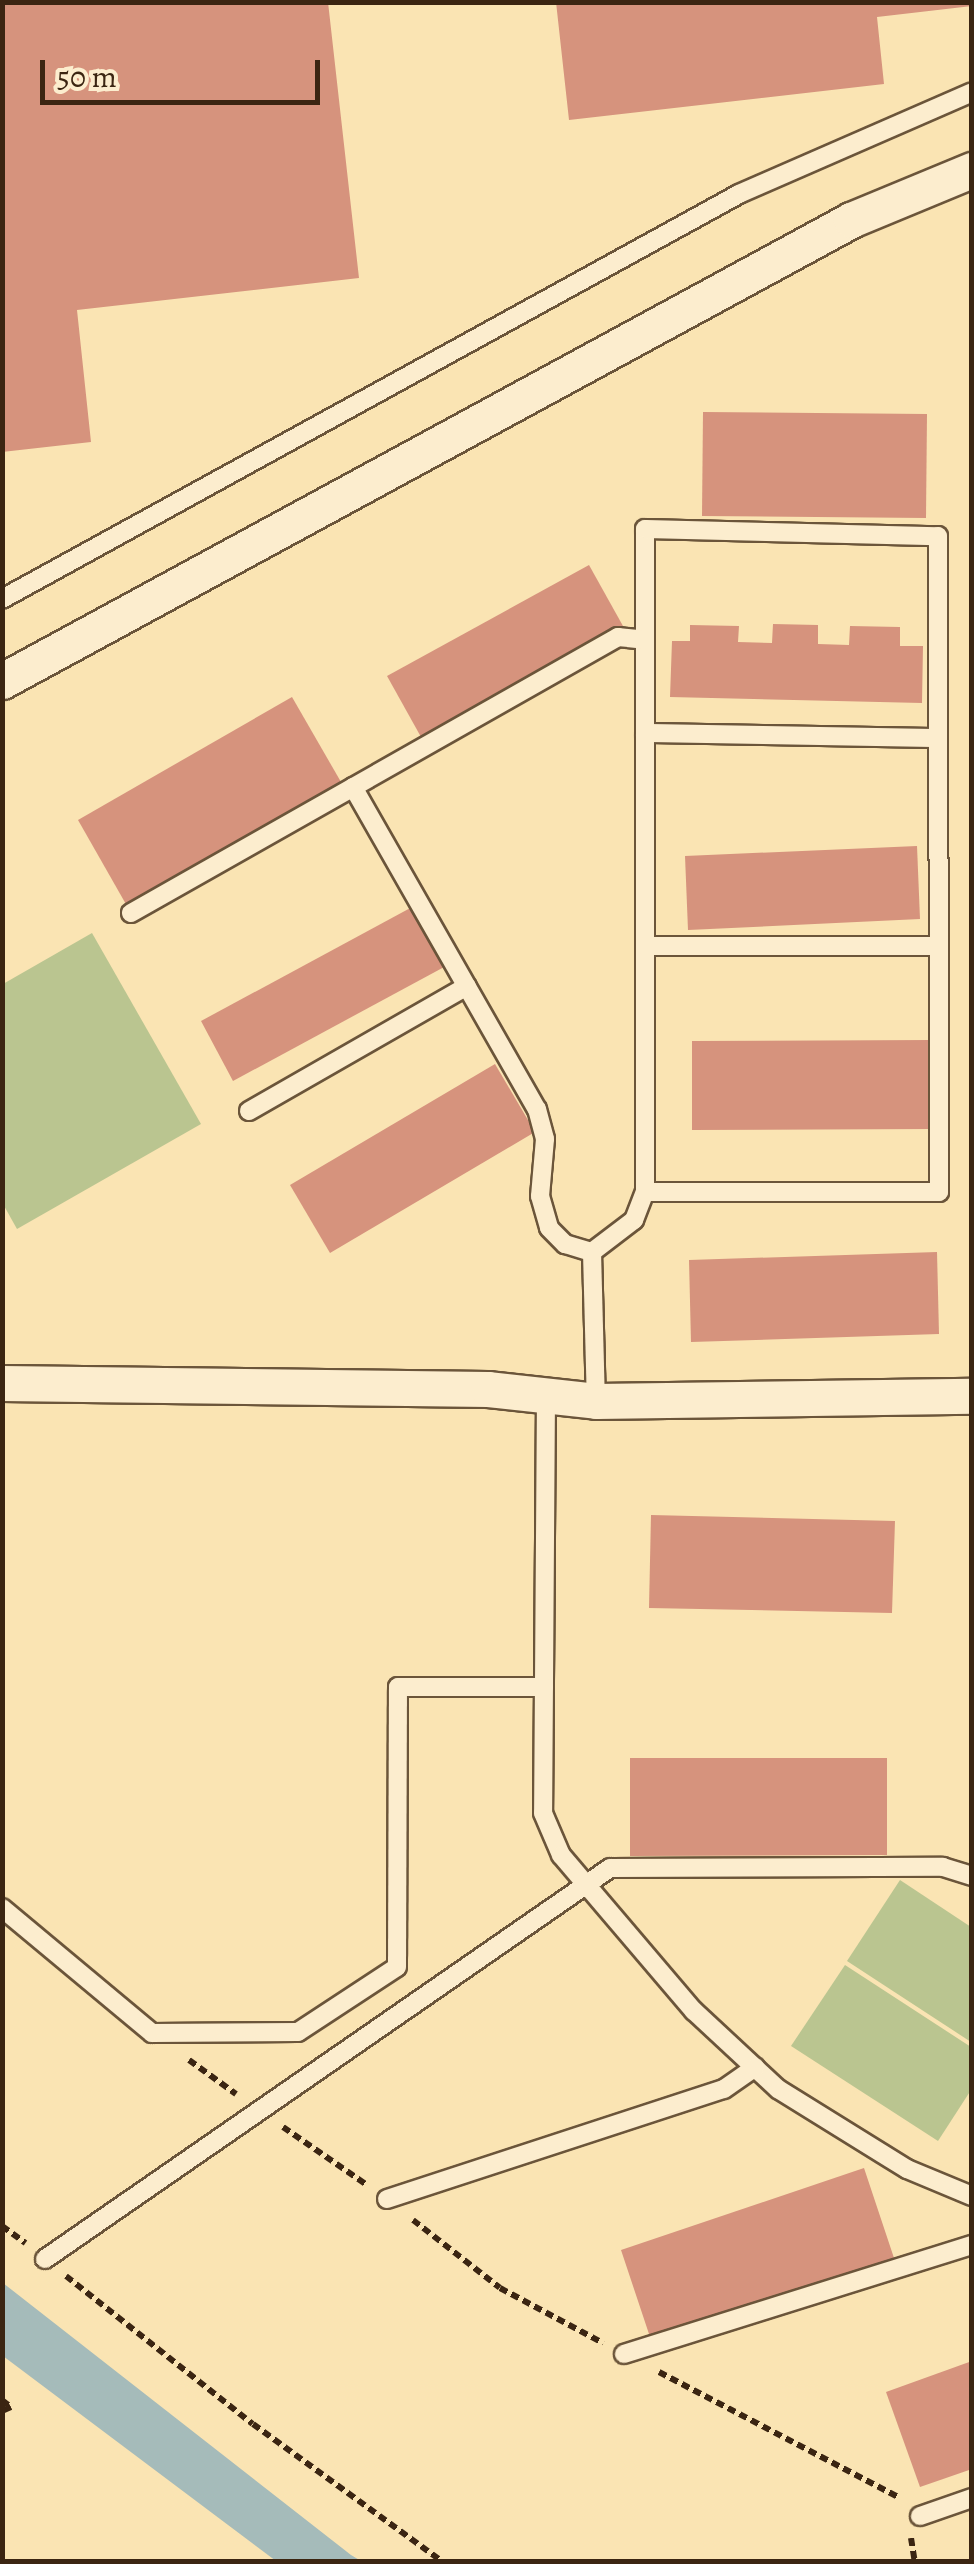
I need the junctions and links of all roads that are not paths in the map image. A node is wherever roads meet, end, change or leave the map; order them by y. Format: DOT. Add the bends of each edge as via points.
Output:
graph roads {
  1 [pos="972,92"];
  2 [pos="972,170"];
  3 [pos="2,598"];
  4 [pos="645,640"];
  5 [pos="2,681"];
  6 [pos="645,734"];
  7 [pos="938,738"];
  8 [pos="352,787"];
  9 [pos="131,913"];
  10 [pos="644,946"];
  11 [pos="938,946"];
  12 [pos="466,986"];
  13 [pos="248,1110"];
  14 [pos="644,1192"];
  15 [pos="592,1252"];
  16 [pos="2,1382"];
  17 [pos="546,1395"];
  18 [pos="972,1396"];
  19 [pos="596,1401"];
  20 [pos="544,1687"];
  21 [pos="972,1876"];
  22 [pos="585,1883"];
  23 [pos="2,1908"];
  24 [pos="754,2067"];
  25 [pos="972,2196"];
  26 [pos="387,2199"];
  27 [pos="972,2244"];
  28 [pos="46,2259"];
  29 [pos="624,2354"];
  30 [pos="972,2498"];
  31 [pos="912,2521"];
  1 -- 3 [label="lane" via="740,194"];
  2 -- 5 [label="street" via="851,220"];
  4 -- 6 [label="lane"];
  4 -- 7 [label="lane" via="646,529 938,536"];
  4 -- 8 [label="lane" via="618,637"];
  6 -- 7 [label="lane"];
  6 -- 10 [label="lane"];
  7 -- 11 [label="lane"];
  8 -- 9 [label="lane"];
  8 -- 12 [label="lane"];
  10 -- 11 [label="lane"];
  10 -- 14 [label="lane"];
  11 -- 14 [label="lane" via="939,1192"];
  12 -- 13 [label="lane"];
  12 -- 15 [label="lane" via="537,1110 544,1140 540,1196 549,1228 565,1244"];
  14 -- 15 [label="lane" via="634,1220"];
  15 -- 19 [label="lane"];
  16 -- 17 [label="street"];
  17 -- 19 [label="street"];
  17 -- 20 [label="lane"];
  18 -- 19 [label="street"];
  20 -- 22 [label="lane" via="543,1814 561,1855"];
  20 -- 23 [label="lane" via="398,1687 396,1967 298,2032 152,2033"];
  21 -- 22 [label="lane" via="942,1868 610,1868"];
  22 -- 24 [label="lane" via="694,2012"];
  22 -- 28 [label="lane"];
  24 -- 25 [label="lane" via="907,2169"];
  24 -- 26 [label="lane" via="724,2089"];
  27 -- 29 [label="lane"];
  30 -- 31 [label="lane"];
}
